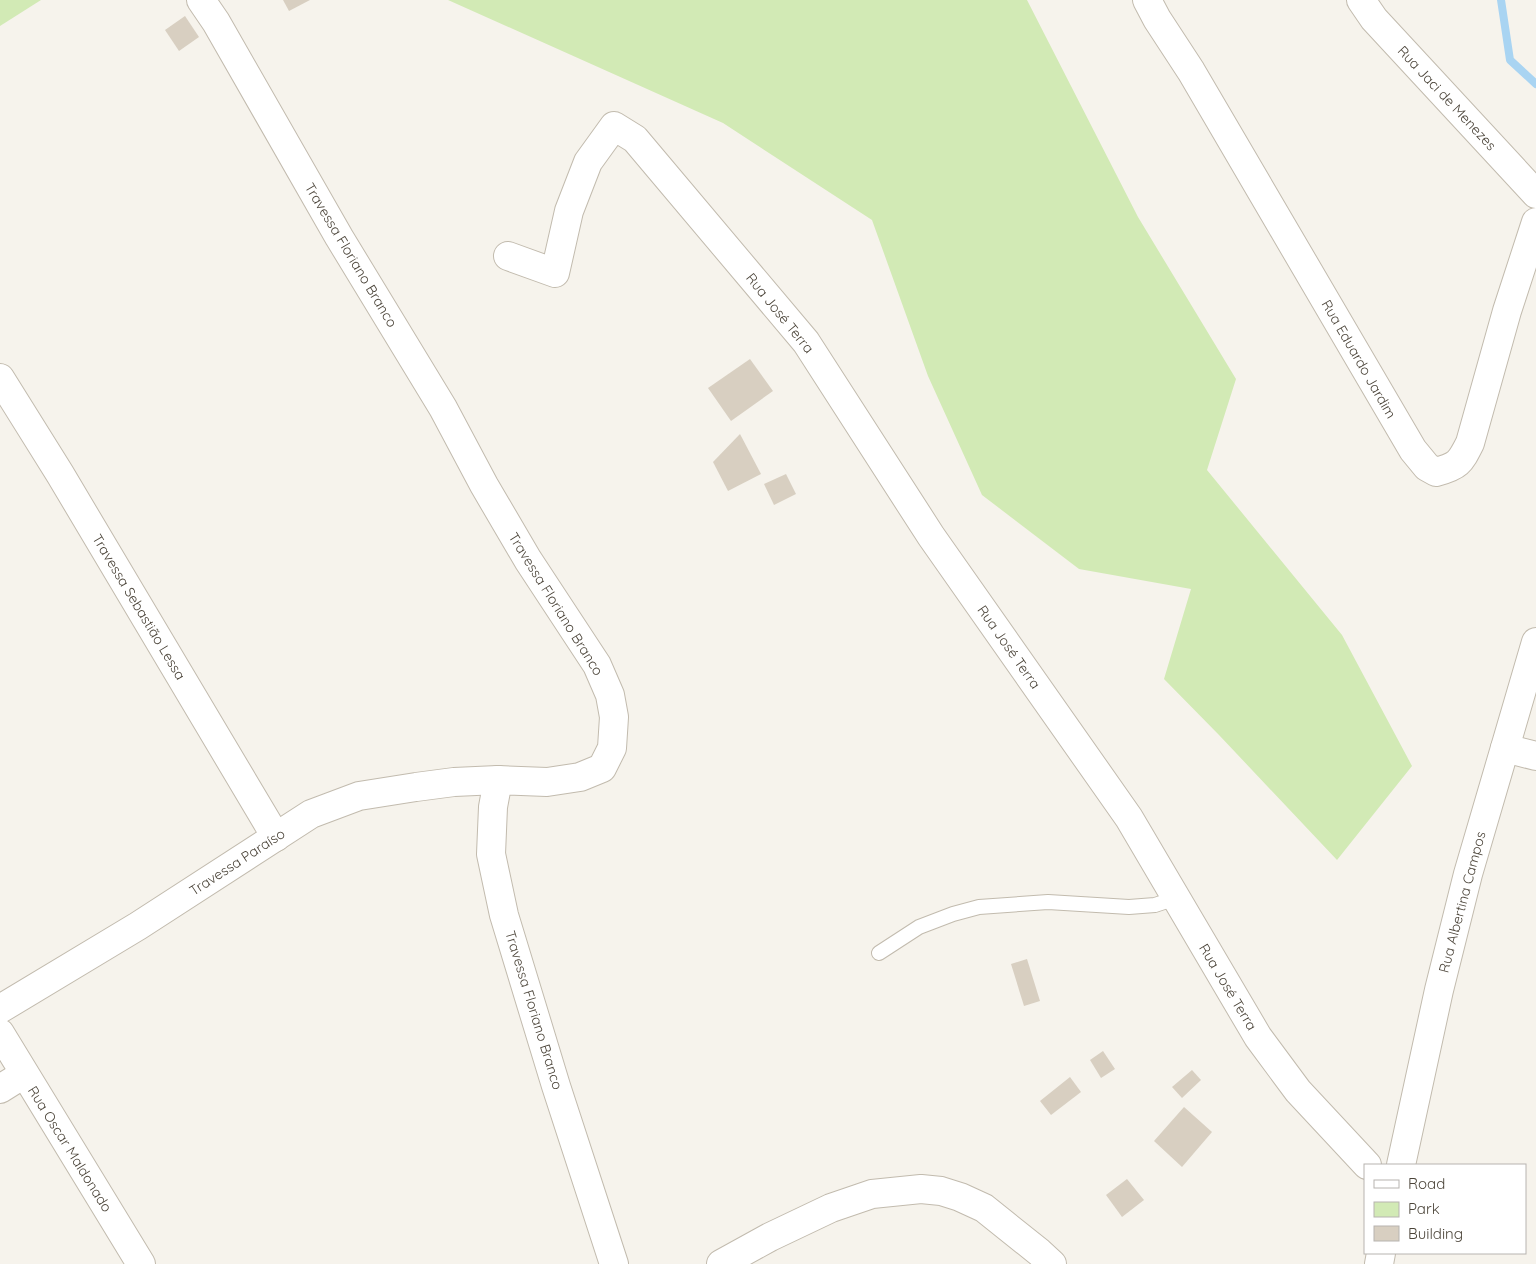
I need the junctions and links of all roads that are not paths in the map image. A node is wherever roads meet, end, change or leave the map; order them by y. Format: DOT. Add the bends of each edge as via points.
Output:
graph roads {
  1 [pos="201,0"];
  2 [pos="1147,0"];
  3 [pos="1361,0"];
  4 [pos="1536,194"];
  5 [pos="1536,222"];
  6 [pos="508,256"];
  7 [pos="0,378"];
  8 [pos="1536,642"];
  9 [pos="1505,748"];
  10 [pos="1536,756"];
  11 [pos="498,780"];
  12 [pos="276,837"];
  13 [pos="1176,898"];
  14 [pos="879,953"];
  15 [pos="0,1009"];
  16 [pos="0,1033"];
  17 [pos="24,1074"];
  18 [pos="0,1089"];
  19 [pos="1366,1164"];
  20 [pos="1401,1164"];
  21 [pos="140,1264"];
  22 [pos="614,1264"];
  23 [pos="721,1264"];
  24 [pos="1052,1264"];
  1 -- 11 [label="street, Travessa Floriano Branco" via="443,408 528,560 597,665 610,695 614,717 612,748 602,768 580,777 547,782"];
  2 -- 5 [label="street, Rua Eduardo Jardim" via="1413,450 1427,467 1436,472 1453,467 1463,458 1470,443"];
  3 -- 4 [label="street, Rua Jaci de Menezes" via="1374,19"];
  6 -- 13 [label="street, Rua José Terra" via="554,274 570,211 588,162 614,126 635,139 806,342 931,536 1128,818"];
  7 -- 12 [label="street, Travessa Sebastião Lessa"];
  8 -- 9 [label="street, Rua Albertina Campos"];
  9 -- 10 [label="street"];
  9 -- 20 [label="street, Rua Albertina Campos" via="1441,980"];
  11 -- 12 [label="street, Travessa Paraíso" via="416,786 359,796 311,814"];
  11 -- 22 [label="street, Travessa Floriano Branco" via="491,854 504,915"];
  12 -- 15 [label="street, Travessa Paraíso" via="138,926"];
  13 -- 14 [label="lane" via="1129,907 1048,902 979,907 919,927"];
  13 -- 19 [label="street, Rua José Terra" via="1258,1037 1298,1091"];
  16 -- 17 [label="street, Rua Oscar Maldonado"];
  17 -- 18 [label="street"];
  17 -- 21 [label="street, Rua Oscar Maldonado"];
  23 -- 24 [label="street" via="831,1208 872,1194 921,1189 947,1193 984,1208"];
}
